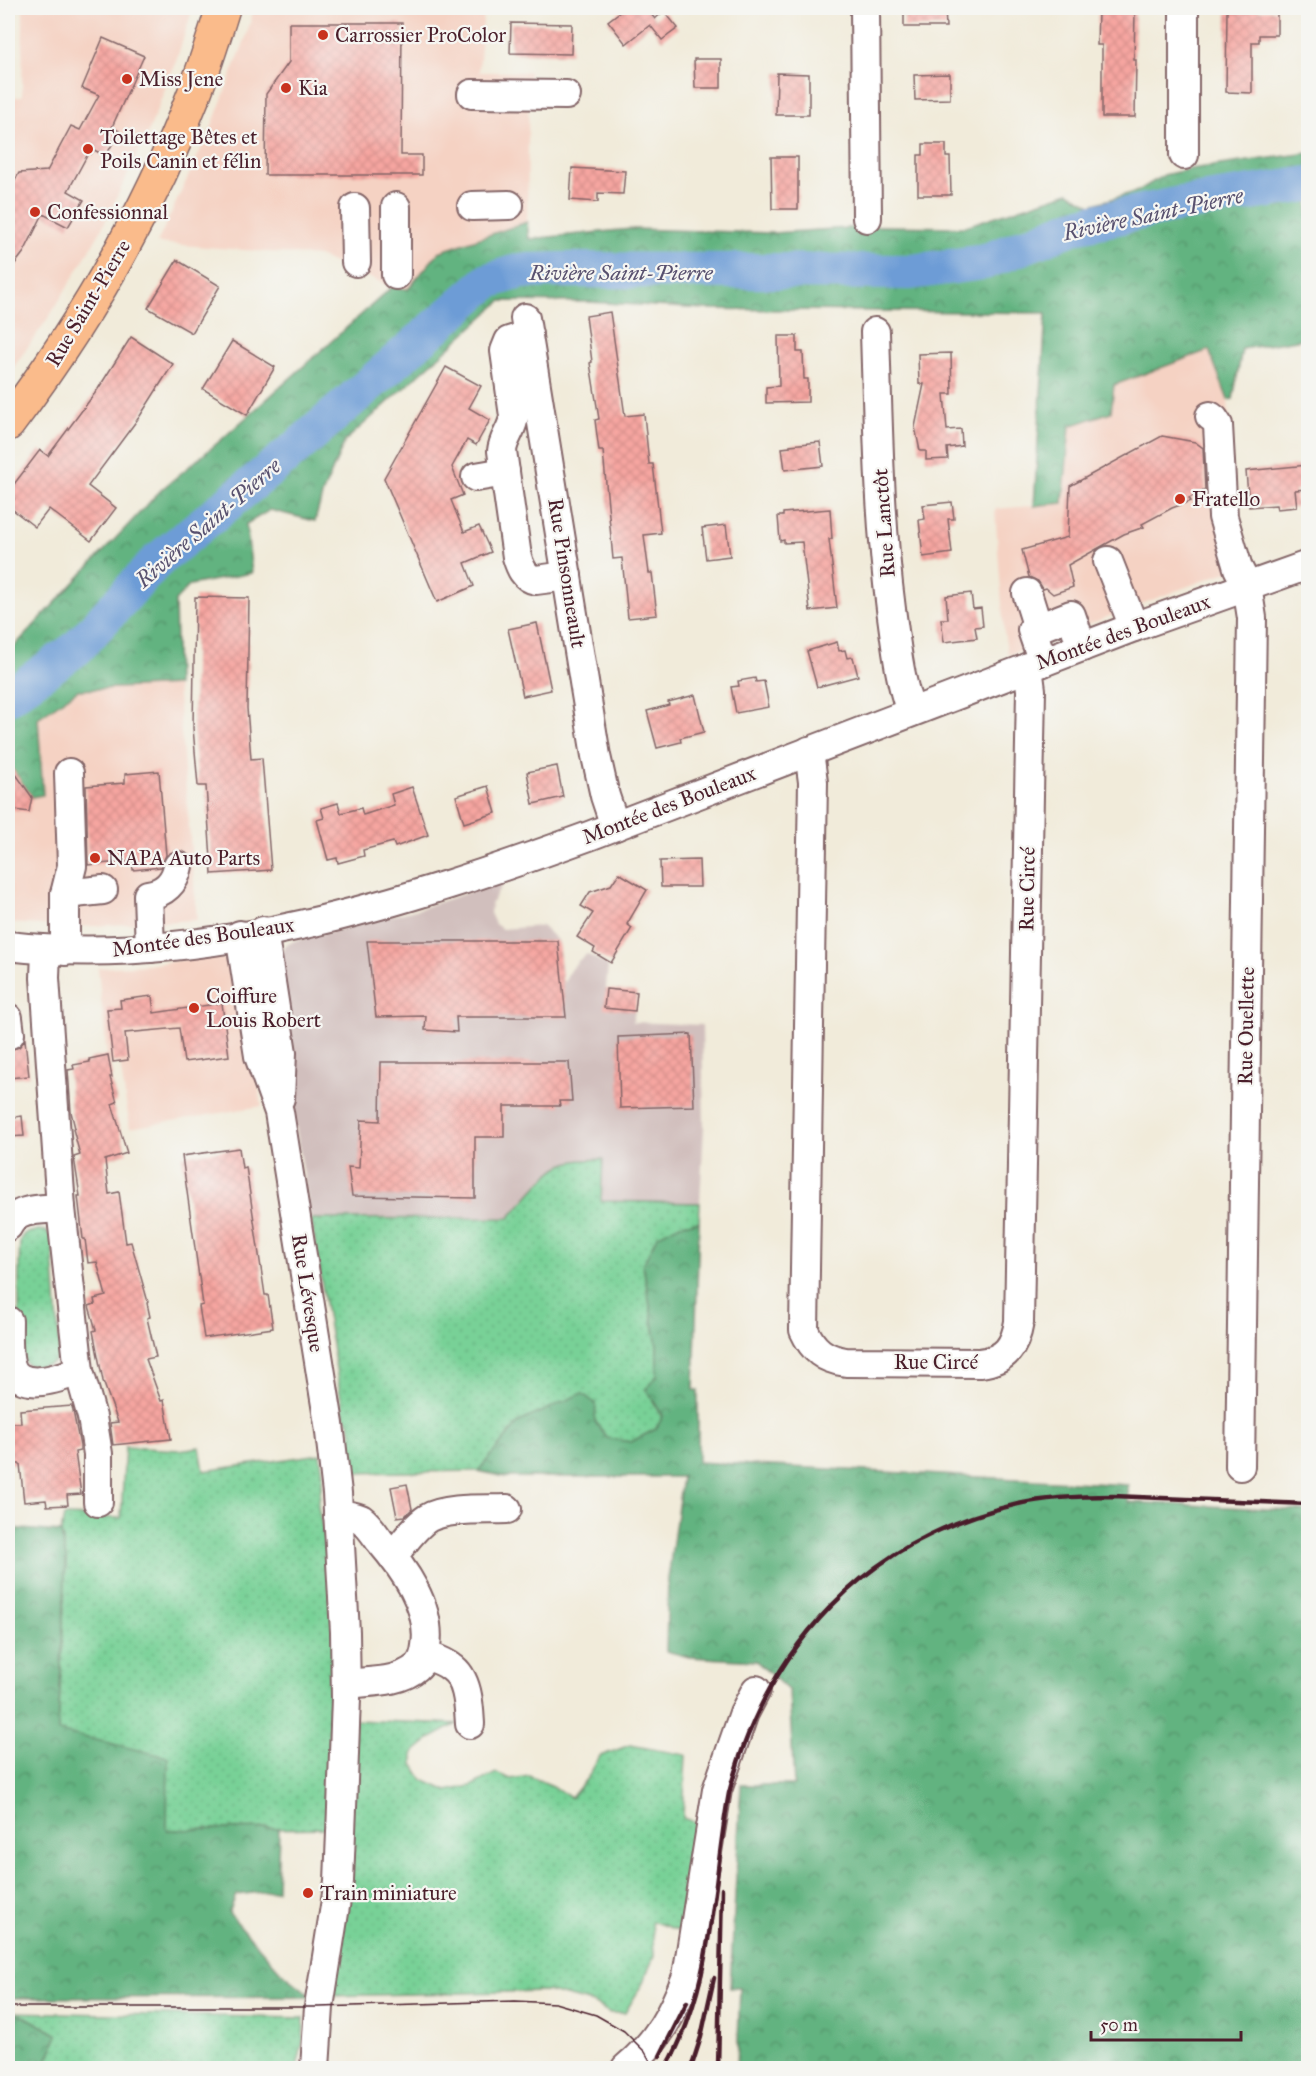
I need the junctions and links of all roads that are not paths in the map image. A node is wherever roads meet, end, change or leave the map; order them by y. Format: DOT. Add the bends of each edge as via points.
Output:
graph roads {
  1 [pos="223,8"];
  2 [pos="865,8"];
  3 [pos="1184,8"];
  4 [pos="472,94"];
  5 [pos="566,95"];
  6 [pos="1184,155"];
  7 [pos="509,205"];
  8 [pos="472,206"];
  9 [pos="396,207"];
  10 [pos="355,208"];
  11 [pos="867,218"];
  12 [pos="356,262"];
  13 [pos="396,276"];
  14 [pos="875,332"];
  15 [pos="1210,416"];
  16 [pos="8,424"];
  17 [pos="505,472"];
  18 [pos="476,477"];
  19 [pos="1108,561"];
  20 [pos="1308,565"];
  21 [pos="567,576"];
  22 [pos="1247,586"];
  23 [pos="1027,594"];
  24 [pos="1134,627"];
  25 [pos="1038,628"];
  26 [pos="1082,646"];
  27 [pos="1036,664"];
  28 [pos="911,712"];
  29 [pos="809,751"];
  30 [pos="69,773"];
  31 [pos="615,826"];
  32 [pos="178,867"];
  33 [pos="103,890"];
  34 [pos="65,894"];
  35 [pos="251,933"];
  36 [pos="8,946"];
  37 [pos="150,948"];
  38 [pos="56,950"];
  39 [pos="61,1208"];
  40 [pos="8,1226"];
  41 [pos="8,1321"];
  42 [pos="79,1371"];
  43 [pos="1240,1466"];
  44 [pos="98,1502"];
  45 [pos="507,1509"];
  46 [pos="338,1515"];
  47 [pos="393,1556"];
  48 [pos="425,1655"];
  49 [pos="346,1684"];
  50 [pos="756,1690"];
  51 [pos="470,1724"];
  52 [pos="315,2068"];
  53 [pos="626,2068"];
  1 -- 16 [label="main road, Rue Saint-Pierre" via="182,123 126,242 67,343"];
  2 -- 11 [label="street"];
  3 -- 6 [label="street"];
  4 -- 5 [label="street"];
  7 -- 8 [label="street"];
  9 -- 13 [label="street"];
  10 -- 12 [label="street"];
  14 -- 28 [label="street, Rue Lanctôt" via="886,568 900,674"];
  15 -- 22 [label="street, Rue Ouellette" via="1218,425 1223,517"];
  17 -- 18 [label="street"];
  17 -- 21 [label="street" via="520,567 525,575 536,580"];
  17 -- 21 [label="street, Rue Pinsonneault" via="502,446 514,416 505,351 509,341 527,326"];
  19 -- 24 [label="street"];
  20 -- 22 [label="street, Montée des Bouleaux"];
  21 -- 31 [label="street, Rue Pinsonneault" via="596,756"];
  22 -- 24 [label="street, Montée des Bouleaux"];
  22 -- 43 [label="street, Rue Ouellette" via="1252,618"];
  23 -- 25 [label="street"];
  24 -- 26 [label="street, Montée des Bouleaux"];
  25 -- 26 [label="street" via="1071,615"];
  25 -- 27 [label="street, Rue Circé" via="1032,630"];
  26 -- 27 [label="street, Montée des Bouleaux"];
  27 -- 28 [label="street, Montée des Bouleaux"];
  27 -- 29 [label="street, Rue Circé" via="1031,690 1019,1322 1008,1351 991,1362 834,1360 815,1349 804,1330 813,782"];
  28 -- 29 [label="street, Montée des Bouleaux"];
  29 -- 31 [label="street, Montée des Bouleaux"];
  30 -- 34 [label="street" via="72,866"];
  31 -- 35 [label="street, Montée des Bouleaux" via="410,896"];
  32 -- 37 [label="street" via="162,892 148,895"];
  33 -- 34 [label="street"];
  34 -- 38 [label="street"];
  35 -- 37 [label="street, Montée des Bouleaux"];
  35 -- 46 [label="street, Rue Lévesque" via="282,1053 279,1112 329,1424"];
  36 -- 38 [label="street, Montée des Bouleaux"];
  37 -- 38 [label="street, Montée des Bouleaux"];
  38 -- 39 [label="street" via="45,978"];
  39 -- 40 [label="street" via="24,1212 14,1216"];
  39 -- 42 [label="street"];
  41 -- 42 [label="street" via="10,1365 22,1379 49,1380"];
  42 -- 44 [label="street" via="96,1436"];
  45 -- 47 [label="street" via="445,1512 429,1518"];
  46 -- 47 [label="street" via="349,1515 367,1524"];
  46 -- 49 [label="street, Rue Lévesque"];
  47 -- 48 [label="street" via="420,1601 426,1623"];
  48 -- 49 [label="street" via="419,1666 405,1675"];
  48 -- 51 [label="street" via="452,1667 462,1681"];
  49 -- 52 [label="street, Rue Lévesque" via="339,1881 319,2007"];
  50 -- 53 [label="street" via="717,1790 687,1976 658,2035"];
}
